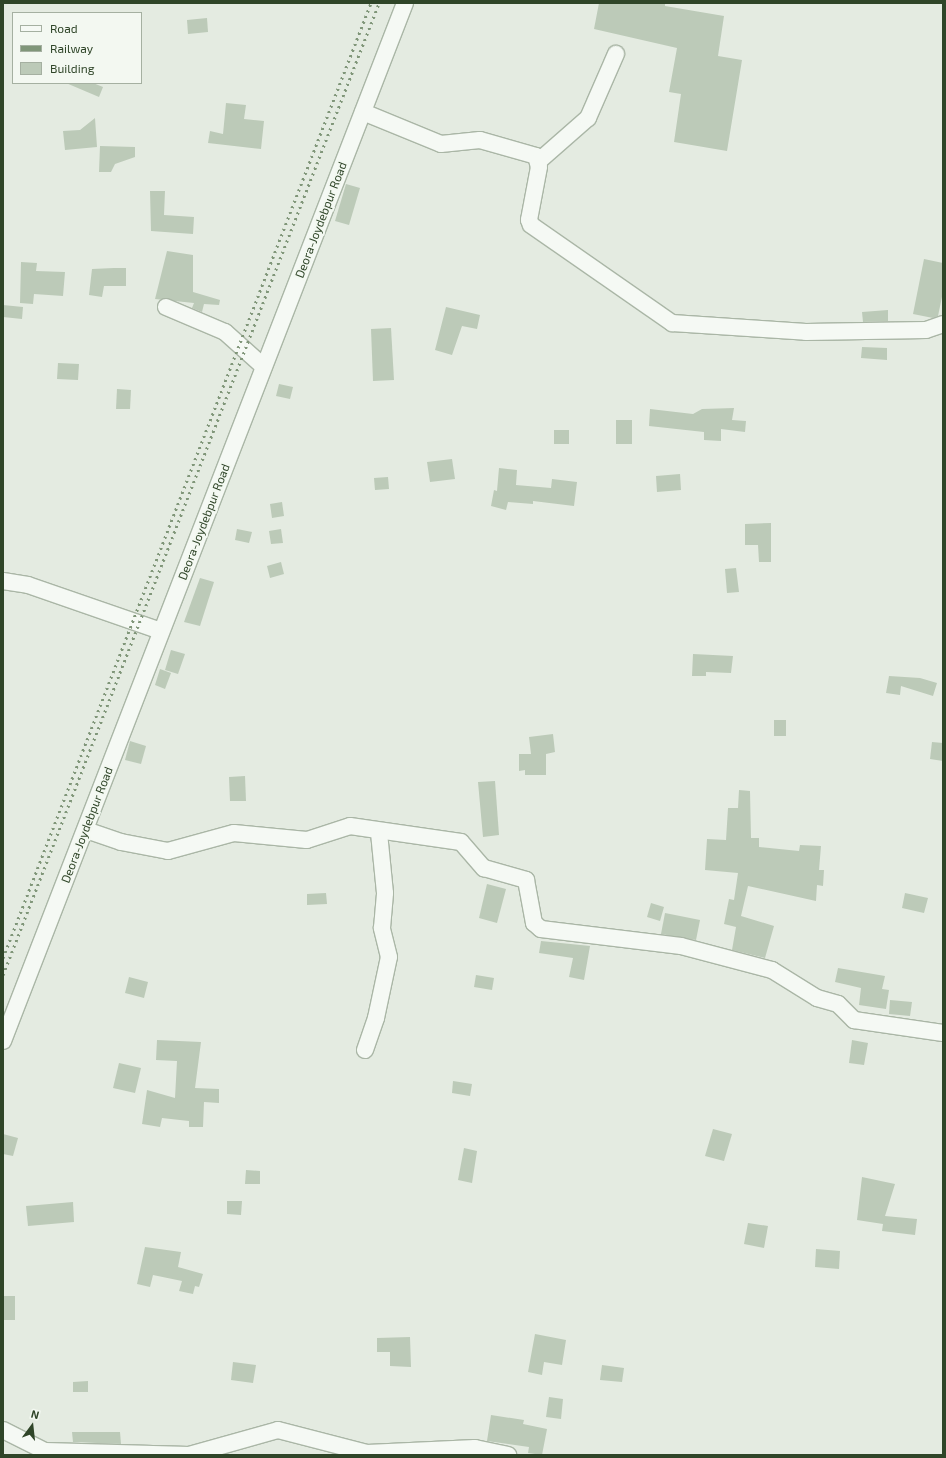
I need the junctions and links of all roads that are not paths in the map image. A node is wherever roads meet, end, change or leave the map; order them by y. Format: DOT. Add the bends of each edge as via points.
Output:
graph roads {
  1 [pos="405,3"];
  2 [pos="616,54"];
  3 [pos="363,112"];
  4 [pos="540,160"];
  5 [pos="166,307"];
  6 [pos="943,324"];
  7 [pos="264,367"];
  8 [pos="3,582"];
  9 [pos="161,631"];
  10 [pos="86,830"];
  11 [pos="379,833"];
  12 [pos="943,1033"];
  13 [pos="3,1041"];
  14 [pos="365,1050"];
  15 [pos="3,1430"];
  16 [pos="32,1451"];
  17 [pos="508,1455"];
  1 -- 3 [label="street, Deora-Joydebpur Road"];
  2 -- 4 [label="street" via="584,123"];
  3 -- 4 [label="street" via="441,144 480,140 536,156"];
  3 -- 7 [label="street, Deora-Joydebpur Road"];
  4 -- 6 [label="street" via="529,220 531,225 672,323 806,332 926,330"];
  5 -- 7 [label="street" via="226,332"];
  7 -- 9 [label="street, Deora-Joydebpur Road"];
  8 -- 9 [label="street" via="28,585"];
  9 -- 10 [label="street, Deora-Joydebpur Road"];
  10 -- 11 [label="street" via="122,842 168,851 240,833 293,840 307,840 350,826 362,826"];
  10 -- 13 [label="street, Deora-Joydebpur Road"];
  11 -- 12 [label="street" via="461,842 484,868 522,876 529,885 534,923 541,929 689,948 772,970 817,998 838,1004 854,1020"];
  11 -- 14 [label="street" via="385,893 382,928 389,958 376,1018"];
  15 -- 16 [label="street"];
  16 -- 17 [label="street" via="189,1455 278,1430 367,1453 475,1448"];
}
